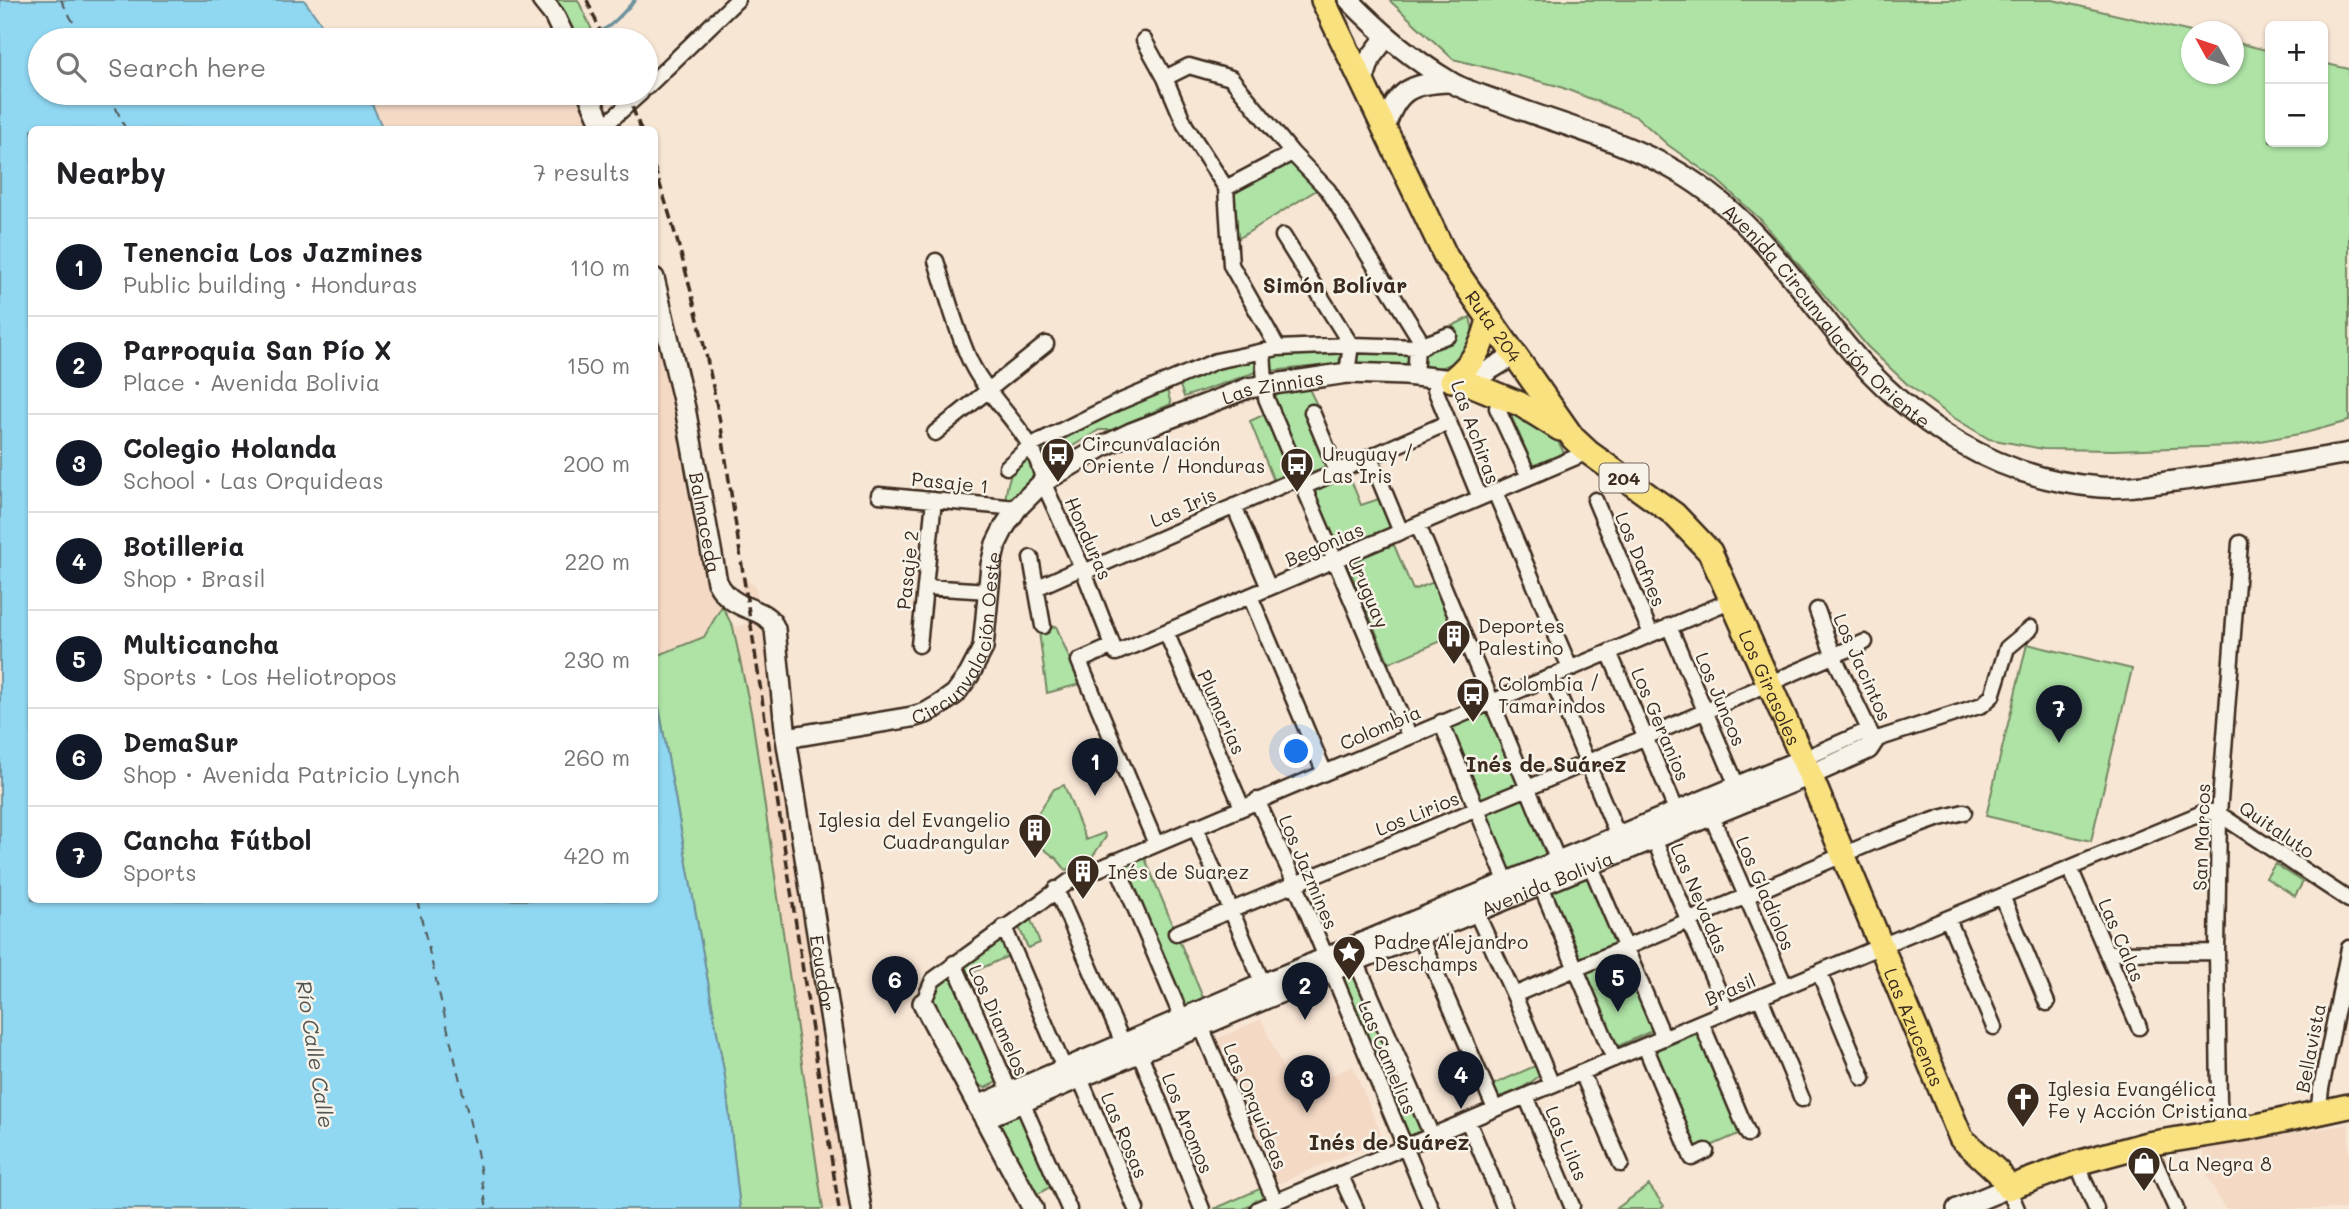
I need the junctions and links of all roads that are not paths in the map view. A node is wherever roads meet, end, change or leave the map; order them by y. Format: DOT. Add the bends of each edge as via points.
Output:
graph roads {
  1 [pos="542,0"];
  2 [pos="737,0"];
  3 [pos="1323,0"];
  4 [pos="1349,0"];
  5 [pos="560,28"];
  6 [pos="1387,36"];
  7 [pos="1144,40"];
  8 [pos="658,76"];
  9 [pos="1165,78"];
  10 [pos="1363,82"];
  11 [pos="1450,82"];
  12 [pos="593,105"];
  13 [pos="628,105"];
  14 [pos="603,126"];
  15 [pos="606,126"];
  16 [pos="1385,128"];
  17 [pos="1292,153"];
  18 [pos="1226,188"];
  19 [pos="1283,236"];
  20 [pos="936,261"];
  21 [pos="658,295"];
  22 [pos="1489,319"];
  23 [pos="1449,335"];
  24 [pos="1046,344"];
  25 [pos="1351,345"];
  26 [pos="1421,347"];
  27 [pos="1278,348"];
  28 [pos="1263,351"];
  29 [pos="1514,355"];
  30 [pos="1347,373"];
  31 [pos="1415,376"];
  32 [pos="1450,380"];
  33 [pos="1264,385"];
  34 [pos="988,390"];
  35 [pos="1497,408"];
  36 [pos="1312,412"];
  37 [pos="1449,422"];
  38 [pos="934,433"];
  39 [pos="1580,445"];
  40 [pos="1030,446"];
  41 [pos="2349,453"];
  42 [pos="1370,457"];
  43 [pos="1006,467"];
  44 [pos="1337,472"];
  45 [pos="1529,477"];
  46 [pos="1043,482"];
  47 [pos="1301,482"];
  48 [pos="1494,492"];
  49 [pos="879,495"];
  50 [pos="1480,498"];
  51 [pos="934,500"];
  52 [pos="1595,500"];
  53 [pos="1234,506"];
  54 [pos="1017,508"];
  55 [pos="1418,525"];
  56 [pos="1401,532"];
  57 [pos="2240,543"];
  58 [pos="1031,558"];
  59 [pos="1334,561"];
  60 [pos="1082,570"];
  61 [pos="925,587"];
  62 [pos="1036,588"];
  63 [pos="1269,588"];
  64 [pos="989,591"];
  65 [pos="1250,596"];
  66 [pos="1732,600"];
  67 [pos="1817,610"];
  68 [pos="1042,626"];
  69 [pos="1670,626"];
  70 [pos="2031,628"];
  71 [pos="1166,632"];
  72 [pos="1651,634"];
  73 [pos="1865,642"];
  74 [pos="919,645"];
  75 [pos="1113,646"];
  76 [pos="1609,652"];
  77 [pos="1834,657"];
  78 [pos="1570,668"];
  79 [pos="1551,676"];
  80 [pos="1770,683"];
  81 [pos="1492,701"];
  82 [pos="1705,711"];
  83 [pos="1441,722"];
  84 [pos="1409,735"];
  85 [pos="1871,735"];
  86 [pos="1645,737"];
  87 [pos="786,738"];
  88 [pos="1587,762"];
  89 [pos="1807,767"];
  90 [pos="1324,771"];
  91 [pos="1737,786"];
  92 [pos="1528,788"];
  93 [pos="1257,800"];
  94 [pos="1242,807"];
  95 [pos="1477,809"];
  96 [pos="1676,811"];
  97 [pos="1964,813"];
  98 [pos="2219,814"];
  99 [pos="1711,815"];
  100 [pos="1195,827"];
  101 [pos="1618,836"];
  102 [pos="1654,839"];
  103 [pos="1156,844"];
  104 [pos="1844,854"];
  105 [pos="1115,861"];
  106 [pos="1558,861"];
  107 [pos="1590,864"];
  108 [pos="2070,868"];
  109 [pos="1295,883"];
  110 [pos="1507,883"];
  111 [pos="1541,886"];
  112 [pos="1056,889"];
  113 [pos="1746,896"];
  114 [pos="2002,896"];
  115 [pos="2349,900"];
  116 [pos="1231,910"];
  117 [pos="1476,912"];
  118 [pos="1948,919"];
  119 [pos="1688,920"];
  120 [pos="1004,927"];
  121 [pos="1176,933"];
  122 [pos="1419,934"];
  123 [pos="1881,946"];
  124 [pos="1626,947"];
  125 [pos="2349,948"];
  126 [pos="2217,952"];
  127 [pos="2107,953"];
  128 [pos="1356,961"];
  129 [pos="954,963"];
  130 [pos="1328,964"];
  131 [pos="1575,968"];
  132 [pos="1819,972"];
  133 [pos="1263,984"];
  134 [pos="1785,986"];
  135 [pos="1514,995"];
  136 [pos="1760,997"];
  137 [pos="923,1003"];
  138 [pos="2047,1003"];
  139 [pos="1727,1011"];
  140 [pos="1182,1018"];
  141 [pos="1701,1022"];
  142 [pos="1201,1026"];
  143 [pos="1994,1027"];
  144 [pos="2139,1027"];
  145 [pos="1664,1038"];
  146 [pos="1645,1046"];
  147 [pos="1131,1047"];
  148 [pos="1614,1059"];
  149 [pos="1072,1072"];
  150 [pos="1582,1073"];
  151 [pos="1863,1078"];
  152 [pos="1552,1086"];
  153 [pos="1526,1096"];
  154 [pos="1016,1097"];
  155 [pos="1802,1098"];
  156 [pos="2349,1105"];
  157 [pos="1495,1109"];
  158 [pos="981,1112"];
  159 [pos="2318,1114"];
  160 [pos="1468,1121"];
  161 [pos="2222,1131"];
  162 [pos="1748,1134"];
  163 [pos="1432,1136"];
  164 [pos="2147,1144"];
  165 [pos="1405,1148"];
  166 [pos="1706,1152"];
  167 [pos="2077,1163"];
  168 [pos="1621,1164"];
  169 [pos="1340,1174"];
  170 [pos="2008,1188"];
  171 [pos="1282,1203"];
  172 [pos="1572,1206"];
  173 [pos="861,1209"];
  174 [pos="1033,1209"];
  175 [pos="1069,1209"];
  176 [pos="1136,1209"];
  177 [pos="1202,1209"];
  178 [pos="1258,1209"];
  179 [pos="1356,1209"];
  180 [pos="1431,1209"];
  181 [pos="1505,1209"];
  182 [pos="1957,1209"];
  183 [pos="2017,1209"];
  184 [pos="2096,1209"];
  185 [pos="2176,1209"];
  1 -- 5 [label="street"];
  2 -- 8 [label="street"];
  3 -- 10 [label="main road, Ruta 204 / 204"];
  4 -- 6 [label="street, Avenida Circunvalación Oriente"];
  6 -- 10 [label="street" via="1371,57"];
  6 -- 11 [label="street, Avenida Circunvalación Oriente"];
  7 -- 9 [label="street"];
  9 -- 17 [label="street" via="1189,66 1231,78"];
  9 -- 18 [label="street" via="1185,125"];
  10 -- 16 [label="main road, Ruta 204 / 204"];
  11 -- 16 [label="street" via="1406,90 1390,110"];
  11 -- 41 [label="street, Avenida Circunvalación Oriente" via="1646,155 1698,184 1749,228 1900,403 1940,432 2005,465 2077,484 2138,486"];
  12 -- 14 [label="street"];
  13 -- 15 [label="street"];
  16 -- 22 [label="main road, Ruta 204 / 204" via="1434,236"];
  17 -- 18 [label="street"];
  17 -- 26 [label="street" via="1328,190"];
  18 -- 27 [label="street" via="1231,265"];
  19 -- 25 [label="street"];
  20 -- 34 [label="street, Honduras" via="972,363"];
  21 -- 87 [label="street, Balmaceda" via="685,408 715,573 733,603 762,613 774,624"];
  22 -- 29 [label="main road, Ruta 204 / 204"];
  22 -- 32 [label="main road" via="1473,361"];
  23 -- 26 [label="street"];
  24 -- 34 [label="street"];
  25 -- 26 [label="street"];
  25 -- 27 [label="street"];
  25 -- 30 [label="street"];
  26 -- 31 [label="street"];
  27 -- 28 [label="street"];
  28 -- 33 [label="street, Uruguay"];
  28 -- 40 [label="street" via="1216,361"];
  29 -- 32 [label="street, Las Zinnias" via="1483,374"];
  29 -- 39 [label="main road, Ruta 204 / 204"];
  30 -- 31 [label="street, Las Zinnias"];
  30 -- 33 [label="street, Las Zinnias"];
  31 -- 32 [label="street, Las Zinnias"];
  32 -- 37 [label="street, Las Achiras" via="1435,390"];
  32 -- 39 [label="main road" via="1520,404"];
  33 -- 46 [label="street, Las Zinnias" via="1132,433"];
  33 -- 47 [label="street, Uruguay"];
  34 -- 38 [label="street"];
  34 -- 40 [label="street, Honduras"];
  35 -- 45 [label="street"];
  36 -- 44 [label="street"];
  37 -- 42 [label="street, Las Iris"];
  37 -- 50 [label="street, Las Achiras"];
  39 -- 45 [label="street, Begonias"];
  39 -- 66 [label="main road, Ruta 204 / 204" via="1685,523 1710,552"];
  40 -- 43 [label="street"];
  40 -- 46 [label="street, Honduras"];
  42 -- 44 [label="street, Las Iris"];
  42 -- 56 [label="street"];
  44 -- 47 [label="street, Las Iris"];
  45 -- 48 [label="street, Begonias"];
  46 -- 54 [label="street, Circunvalación Oeste"];
  46 -- 60 [label="street, Honduras"];
  47 -- 53 [label="street, Las Iris"];
  47 -- 59 [label="street, Uruguay"];
  48 -- 50 [label="street, Begonias"];
  48 -- 78 [label="street, Las Achiras"];
  49 -- 51 [label="street, Pasaje 1"];
  50 -- 55 [label="street, Begonias"];
  51 -- 54 [label="street, Pasaje 1"];
  51 -- 61 [label="street, Pasaje 2"];
  52 -- 72 [label="street, Los Dafnes"];
  53 -- 60 [label="street, Las Iris"];
  53 -- 63 [label="street"];
  54 -- 64 [label="street, Circunvalación Oeste" via="996,544"];
  55 -- 56 [label="street, Begonias"];
  55 -- 81 [label="street"];
  56 -- 59 [label="street, Begonias"];
  57 -- 98 [label="street, San Marcos"];
  58 -- 62 [label="street"];
  59 -- 63 [label="street, Begonias"];
  59 -- 84 [label="street, Uruguay"];
  60 -- 62 [label="street, Las Iris"];
  60 -- 75 [label="street, Honduras"];
  61 -- 64 [label="street"];
  61 -- 74 [label="street, Pasaje 2"];
  62 -- 68 [label="street"];
  63 -- 65 [label="street, Begonias"];
  64 -- 87 [label="street, Circunvalación Oeste" via="983,648 955,694 941,705 912,717"];
  65 -- 71 [label="street, Begonias"];
  65 -- 90 [label="street"];
  66 -- 69 [label="street, Colombia"];
  66 -- 80 [label="main road, Los Girasoles"];
  67 -- 77 [label="street, Los Jacintos"];
  69 -- 72 [label="street, Colombia"];
  69 -- 82 [label="street, Los Juncos"];
  70 -- 85 [label="street" via="2007,648 1992,696 1982,705"];
  71 -- 75 [label="street, Begonias" via="1116,653"];
  71 -- 94 [label="street, Plumarias"];
  72 -- 76 [label="street, Colombia"];
  73 -- 77 [label="street, Los Lirios"];
  75 -- 103 [label="street, Begonias" via="1079,661"];
  76 -- 78 [label="street, Colombia"];
  76 -- 86 [label="street, Los Geranios"];
  77 -- 80 [label="street, Los Lirios"];
  77 -- 85 [label="street, Los Jacintos"];
  78 -- 79 [label="street, Colombia"];
  79 -- 81 [label="street, Colombia"];
  79 -- 88 [label="street"];
  80 -- 82 [label="street, Los Lirios"];
  80 -- 89 [label="main road, Los Girasoles"];
  81 -- 83 [label="street, Colombia"];
  81 -- 92 [label="street"];
  82 -- 86 [label="street, Los Lirios"];
  82 -- 91 [label="street, Los Juncos"];
  83 -- 84 [label="street, Colombia"];
  83 -- 95 [label="street"];
  84 -- 90 [label="street, Colombia"];
  85 -- 89 [label="street, Avenida Bolivia" via="1868,749"];
  86 -- 88 [label="street, Los Lirios"];
  86 -- 96 [label="street, Los Geranios"];
  87 -- 173 [label="street, Ecuador"];
  88 -- 92 [label="street, Los Lirios"];
  88 -- 101 [label="street"];
  89 -- 91 [label="street, Avenida Bolivia"];
  89 -- 99 [label="street, Avenida Bolivia"];
  89 -- 104 [label="main road, Las Azucenas"];
  90 -- 93 [label="street, Colombia"];
  91 -- 96 [label="street, Avenida Bolivia"];
  92 -- 95 [label="street, Los Lirios"];
  92 -- 106 [label="street"];
  93 -- 94 [label="street, Colombia"];
  93 -- 109 [label="street, Los Jazmines"];
  94 -- 100 [label="street, Colombia"];
  95 -- 109 [label="street, Los Lirios"];
  95 -- 110 [label="street"];
  96 -- 101 [label="street, Avenida Bolivia"];
  97 -- 104 [label="street"];
  98 -- 108 [label="street, Brasil" via="2207,811"];
  98 -- 115 [label="street, Quitaluto"];
  98 -- 126 [label="street, San Marcos"];
  99 -- 102 [label="street, Avenida Bolivia"];
  99 -- 113 [label="street, Los Gladiolos"];
  100 -- 103 [label="street, Colombia"];
  100 -- 116 [label="street"];
  101 -- 106 [label="street, Avenida Bolivia"];
  102 -- 107 [label="street, Avenida Bolivia"];
  102 -- 119 [label="street, Las Nevadas"];
  103 -- 105 [label="street, Colombia"];
  104 -- 113 [label="street"];
  104 -- 123 [label="main road, Las Azucenas"];
  105 -- 112 [label="street, Colombia"];
  105 -- 140 [label="street"];
  106 -- 110 [label="street, Avenida Bolivia"];
  107 -- 111 [label="street, Avenida Bolivia"];
  107 -- 124 [label="street"];
  108 -- 114 [label="street, Brasil"];
  108 -- 127 [label="street, Las Calas"];
  109 -- 116 [label="street, Los Lirios"];
  109 -- 130 [label="street, Los Jazmines"];
  110 -- 130 [label="street, Avenida Bolivia"];
  111 -- 117 [label="street, Avenida Bolivia"];
  111 -- 131 [label="street"];
  112 -- 120 [label="street, Colombia"];
  112 -- 147 [label="street, Los Aromos"];
  113 -- 119 [label="street"];
  113 -- 134 [label="street, Los Gladiolos"];
  114 -- 118 [label="street, Brasil"];
  114 -- 138 [label="street"];
  116 -- 121 [label="street, Los Lirios"];
  116 -- 133 [label="street"];
  117 -- 122 [label="street, Avenida Bolivia"];
  117 -- 135 [label="street"];
  118 -- 123 [label="street, Brasil"];
  118 -- 143 [label="street"];
  119 -- 124 [label="street"];
  119 -- 139 [label="street, Las Nevadas"];
  120 -- 129 [label="street, Colombia"];
  120 -- 149 [label="street, Las Rosas"];
  122 -- 128 [label="street, Avenida Bolivia"];
  122 -- 157 [label="street"];
  123 -- 132 [label="street, Brasil"];
  123 -- 170 [label="main road, Las Azucenas" via="1961,1138 1999,1173"];
  124 -- 131 [label="street"];
  124 -- 145 [label="street"];
  125 -- 159 [label="street, Bellavista"];
  126 -- 127 [label="street"];
  126 -- 161 [label="street, San Marcos"];
  127 -- 144 [label="street, Las Calas"];
  128 -- 130 [label="street, Avenida Bolivia"];
  128 -- 163 [label="street"];
  129 -- 137 [label="street, Colombia" via="933,980"];
  129 -- 154 [label="street, Los Diamelos"];
  130 -- 133 [label="street, Avenida Bolivia"];
  130 -- 142 [label="street, Avenida Bolivia"];
  130 -- 165 [label="street, Las Camelias"];
  131 -- 135 [label="street"];
  131 -- 148 [label="street"];
  132 -- 134 [label="street, Brasil"];
  132 -- 151 [label="street"];
  133 -- 140 [label="street, Avenida Bolivia"];
  134 -- 136 [label="street, Brasil"];
  135 -- 152 [label="street"];
  136 -- 139 [label="street, Brasil"];
  136 -- 155 [label="street"];
  137 -- 158 [label="street"];
  139 -- 141 [label="street, Brasil"];
  140 -- 147 [label="street, Avenida Bolivia"];
  141 -- 145 [label="street, Brasil"];
  141 -- 162 [label="street"];
  142 -- 147 [label="street, Avenida Bolivia"];
  142 -- 171 [label="street, Las Orquideas"];
  145 -- 146 [label="street, Brasil"];
  146 -- 148 [label="street, Brasil"];
  146 -- 166 [label="street" via="1692,1158"];
  147 -- 149 [label="street, Avenida Bolivia"];
  147 -- 177 [label="street, Los Aromos"];
  148 -- 150 [label="street, Brasil"];
  149 -- 154 [label="street, Avenida Bolivia"];
  149 -- 176 [label="street, Las Rosas"];
  150 -- 152 [label="street, Brasil"];
  150 -- 168 [label="street"];
  152 -- 153 [label="street, Brasil"];
  153 -- 157 [label="street, Brasil"];
  153 -- 172 [label="street, Las Lilas"];
  154 -- 158 [label="street, Avenida Bolivia"];
  154 -- 175 [label="street, Los Diamelos"];
  156 -- 159 [label="main road"];
  157 -- 160 [label="street, Brasil"];
  158 -- 174 [label="street"];
  159 -- 161 [label="main road"];
  160 -- 163 [label="street, Brasil"];
  160 -- 181 [label="street"];
  161 -- 164 [label="main road"];
  163 -- 165 [label="street, Brasil"];
  164 -- 167 [label="main road"];
  164 -- 185 [label="street"];
  165 -- 169 [label="street, Brasil"];
  165 -- 180 [label="street, Las Camelias"];
  167 -- 170 [label="main road"];
  167 -- 184 [label="street"];
  169 -- 171 [label="street, Brasil"];
  169 -- 179 [label="street"];
  170 -- 182 [label="street"];
  170 -- 183 [label="street"];
  171 -- 178 [label="street, Brasil"];
}
